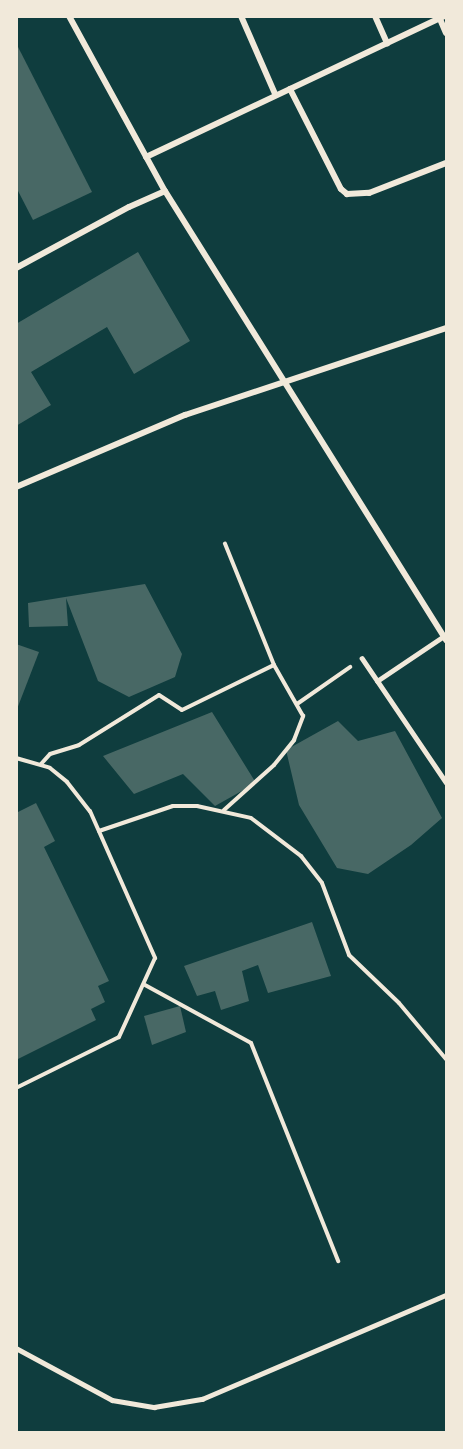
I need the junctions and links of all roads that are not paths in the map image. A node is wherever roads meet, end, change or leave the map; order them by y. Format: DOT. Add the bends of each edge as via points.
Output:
graph roads {
  1 [pos="69,16"];
  2 [pos="241,16"];
  3 [pos="375,16"];
  4 [pos="442,18"];
  5 [pos="447,33"];
  6 [pos="387,43"];
  7 [pos="290,89"];
  8 [pos="275,94"];
  9 [pos="147,157"];
  10 [pos="447,163"];
  11 [pos="165,191"];
  12 [pos="16,268"];
  13 [pos="447,328"];
  14 [pos="285,383"];
  15 [pos="16,487"];
  16 [pos="445,638"];
  17 [pos="362,658"];
  18 [pos="377,681"];
  19 [pos="447,782"];
  20 [pos="446,1294"];
  21 [pos="16,1348"];
  1 -- 9 [label="street"];
  2 -- 8 [label="street"];
  3 -- 6 [label="street"];
  4 -- 5 [label="street"];
  4 -- 6 [label="street"];
  6 -- 7 [label="street"];
  7 -- 8 [label="street"];
  7 -- 10 [label="street" via="346,194 369,193"];
  8 -- 9 [label="street"];
  9 -- 11 [label="street"];
  11 -- 12 [label="street"];
  11 -- 14 [label="street"];
  13 -- 14 [label="street"];
  14 -- 15 [label="street" via="185,416"];
  14 -- 16 [label="street"];
  16 -- 18 [label="lane"];
  17 -- 18 [label="lane"];
  18 -- 19 [label="lane"];
  20 -- 21 [label="lane" via="202,1399 154,1407 112,1400"];
}
